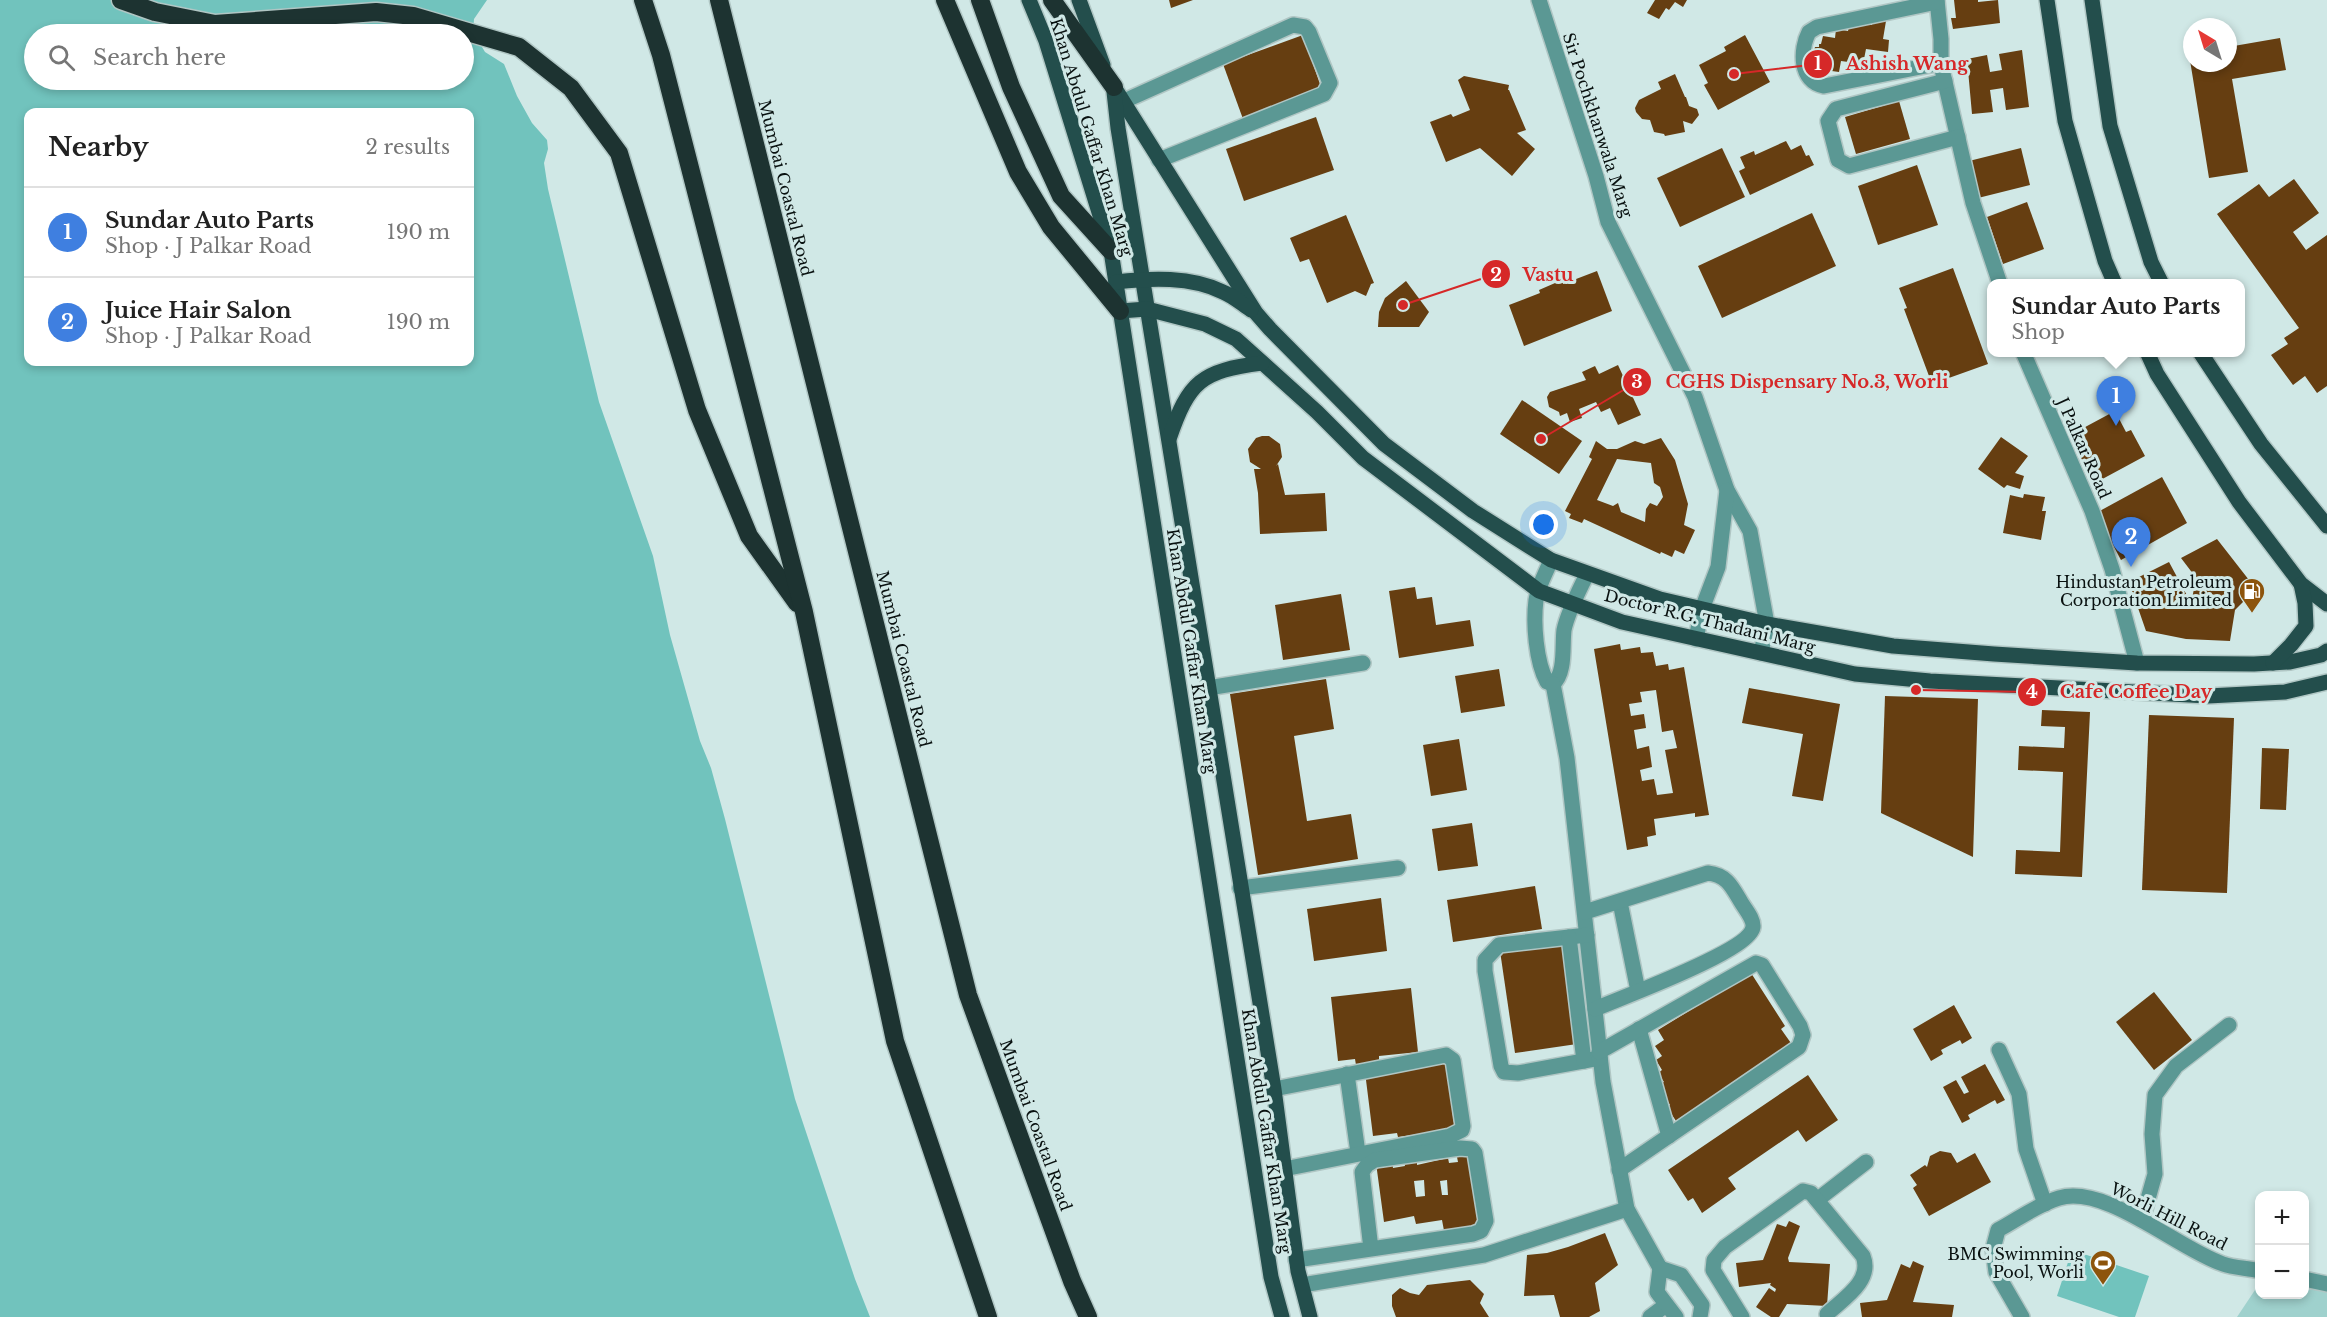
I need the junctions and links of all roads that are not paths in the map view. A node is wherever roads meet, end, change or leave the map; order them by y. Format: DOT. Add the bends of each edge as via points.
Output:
graph roads {
  1 [pos="121,0"];
  2 [pos="643,0"];
  3 [pos="945,0"];
  4 [pos="980,0"];
  5 [pos="1029,0"];
  6 [pos="1052,0"];
  7 [pos="1079,0"];
  8 [pos="1539,0"];
  9 [pos="2047,0"];
  10 [pos="2092,0"];
  11 [pos="1937,1"];
  12 [pos="720,2"];
  13 [pos="215,24"];
  14 [pos="215,24"];
  15 [pos="440,24"];
  16 [pos="474,34"];
  17 [pos="1941,63"];
  18 [pos="1945,81"];
  19 [pos="1118,94"];
  20 [pos="1958,137"];
  21 [pos="1160,160"];
  22 [pos="1111,251"];
  23 [pos="1142,279"];
  24 [pos="1998,279"];
  25 [pos="2113,279"];
  26 [pos="2160,279"];
  27 [pos="1116,282"];
  28 [pos="1147,309"];
  29 [pos="1120,311"];
  30 [pos="1256,313"];
  31 [pos="2025,357"];
  32 [pos="2149,357"];
  33 [pos="2203,357"];
  34 [pos="1262,363"];
  35 [pos="1168,442"];
  36 [pos="1435,483"];
  37 [pos="1727,490"];
  38 [pos="1421,502"];
  39 [pos="2327,526"];
  40 [pos="1551,560"];
  41 [pos="1587,574"];
  42 [pos="2301,584"];
  43 [pos="1539,591"];
  44 [pos="1573,604"];
  45 [pos="2327,604"];
  46 [pos="1702,609"];
  47 [pos="804,612"];
  48 [pos="1767,624"];
  49 [pos="1696,639"];
  50 [pos="2327,651"];
  51 [pos="1761,653"];
  52 [pos="1363,663"];
  53 [pos="2137,663"];
  54 [pos="2273,663"];
  55 [pos="2327,682"];
  56 [pos="1553,684"];
  57 [pos="1208,688"];
  58 [pos="1398,868"];
  59 [pos="1240,888"];
  60 [pos="1620,902"];
  61 [pos="1585,912"];
  62 [pos="1587,935"];
  63 [pos="1569,937"];
  64 [pos="1638,991"];
  65 [pos="1595,1009"];
  66 [pos="2229,1025"];
  67 [pos="1639,1029"];
  68 [pos="1999,1050"];
  69 [pos="1600,1055"];
  70 [pos="1584,1061"];
  71 [pos="1347,1074"];
  72 [pos="1274,1089"];
  73 [pos="1669,1136"];
  74 [pos="1358,1153"];
  75 [pos="1866,1162"];
  76 [pos="1284,1168"];
  77 [pos="1619,1170"];
  78 [pos="1817,1200"];
  79 [pos="2045,1204"];
  80 [pos="1627,1209"];
  81 [pos="2142,1220"];
  82 [pos="1371,1249"];
  83 [pos="1296,1260"];
  84 [pos="1660,1268"];
  85 [pos="2255,1269"];
  86 [pos="2309,1280"];
  87 [pos="2327,1284"];
  88 [pos="1302,1285"];
  89 [pos="1671,1311"];
  90 [pos="1739,1312"];
  91 [pos="1823,1316"];
  92 [pos="988,1317"];
  93 [pos="1088,1317"];
  94 [pos="1282,1317"];
  95 [pos="1311,1317"];
  96 [pos="1650,1317"];
  97 [pos="1700,1317"];
  98 [pos="1723,1317"];
  99 [pos="2022,1317"];
  1 -- 13 [label="highway" via="155,12"];
  2 -- 47 [label="highway" via="661,55"];
  3 -- 29 [label="highway" via="1018,172 1051,227"];
  4 -- 22 [label="highway" via="1011,87 1061,196"];
  5 -- 22 [label="main road, Khan Abdul Gaffar Khan Marg" via="1046,41"];
  6 -- 19 [label="highway"];
  7 -- 19 [label="main road, Khan Abdul Gaffar Khan Marg" via="1101,62"];
  8 -- 37 [label="street, Sir Pochkhanwala Marg" via="1608,222 1695,397"];
  9 -- 25 [label="main road" via="2065,121"];
  10 -- 26 [label="main road" via="2110,126"];
  11 -- 17 [label="street"];
  11 -- 17 [label="street" via="1817,27 1809,32 1802,52 1806,73 1824,86"];
  12 -- 93 [label="highway, Mumbai Coastal Road" via="968,995"];
  14 -- 15 [label="highway" via="376,12"];
  16 -- 47 [label="highway" via="519,47 572,88 619,153 697,410 749,536"];
  17 -- 18 [label="street"];
  18 -- 20 [label="street"];
  18 -- 20 [label="street" via="1836,109 1828,121 1838,160 1849,166"];
  19 -- 21 [label="main road"];
  19 -- 21 [label="street" via="1293,25 1309,32 1330,83 1324,94"];
  19 -- 23 [label="main road, Khan Abdul Gaffar Khan Marg" via="1118,128"];
  20 -- 24 [label="street" via="1973,203"];
  21 -- 30 [label="main road"];
  22 -- 27 [label="main road, Khan Abdul Gaffar Khan Marg"];
  23 -- 27 [label="main road"];
  23 -- 28 [label="main road, Khan Abdul Gaffar Khan Marg"];
  23 -- 30 [label="main road" via="1196,282 1223,291"];
  27 -- 29 [label="main road, Khan Abdul Gaffar Khan Marg"];
  28 -- 29 [label="main road, Doctor R.G. Thadani Marg"];
  28 -- 34 [label="main road, Doctor R.G. Thadani Marg" via="1204,324 1236,339"];
  28 -- 35 [label="main road, Khan Abdul Gaffar Khan Marg"];
  29 -- 94 [label="main road, Khan Abdul Gaffar Khan Marg" via="1271,1277"];
  30 -- 36 [label="main road, Doctor R.G. Thadani Marg" via="1384,444"];
  31 -- 53 [label="street, J Palkar Road" via="2092,511"];
  32 -- 42 [label="main road" via="2239,502"];
  33 -- 39 [label="main road" via="2261,444"];
  34 -- 35 [label="main road" via="1218,371 1203,379 1190,392"];
  34 -- 38 [label="main road, Doctor R.G. Thadani Marg" via="1363,458"];
  35 -- 57 [label="main road, Khan Abdul Gaffar Khan Marg"];
  36 -- 38 [label="main road"];
  36 -- 40 [label="main road, Doctor R.G. Thadani Marg"];
  37 -- 46 [label="street, Sir Pochkhanwala Marg" via="1718,567"];
  37 -- 48 [label="street, Sir Pochkhanwala Marg" via="1750,531"];
  38 -- 43 [label="main road, Doctor R.G. Thadani Marg"];
  40 -- 41 [label="main road, Doctor R.G. Thadani Marg"];
  40 -- 43 [label="street"];
  41 -- 44 [label="street"];
  41 -- 46 [label="main road, Doctor R.G. Thadani Marg"];
  42 -- 45 [label="main road"];
  42 -- 54 [label="main road" via="2306,626"];
  43 -- 44 [label="main road, Doctor R.G. Thadani Marg"];
  43 -- 56 [label="street" via="1538,655 1541,672"];
  44 -- 49 [label="main road, Doctor R.G. Thadani Marg" via="1622,622"];
  44 -- 56 [label="street" via="1564,629 1562,663"];
  46 -- 48 [label="main road, Doctor R.G. Thadani Marg"];
  46 -- 49 [label="street, Sir Pochkhanwala Marg"];
  47 -- 92 [label="highway" via="895,1041"];
  48 -- 51 [label="street, Sir Pochkhanwala Marg"];
  48 -- 53 [label="main road, Doctor R.G. Thadani Marg" via="1893,646"];
  49 -- 51 [label="main road, Doctor R.G. Thadani Marg"];
  50 -- 54 [label="main road, Doctor R.G. Thadani Marg"];
  51 -- 55 [label="main road, Doctor R.G. Thadani Marg" via="1856,674 2208,696 2285,692"];
  52 -- 57 [label="street"];
  53 -- 54 [label="main road, Doctor R.G. Thadani Marg"];
  56 -- 61 [label="street" via="1567,758"];
  57 -- 59 [label="main road, Khan Abdul Gaffar Khan Marg"];
  58 -- 59 [label="street"];
  59 -- 72 [label="main road, Khan Abdul Gaffar Khan Marg"];
  60 -- 61 [label="street"];
  60 -- 64 [label="street"];
  60 -- 64 [label="street" via="1708,873 1722,876 1752,920 1749,934 1717,958"];
  61 -- 62 [label="street"];
  62 -- 63 [label="street"];
  62 -- 65 [label="street"];
  63 -- 70 [label="street"];
  63 -- 70 [label="street" via="1499,945 1485,960 1485,971 1504,1072"];
  64 -- 65 [label="street"];
  65 -- 69 [label="street"];
  66 -- 81 [label="street" via="2176,1066 2155,1095 2155,1174"];
  67 -- 69 [label="street"];
  67 -- 73 [label="street"];
  67 -- 73 [label="street" via="1756,963 1762,965 1803,1035 1799,1047"];
  68 -- 79 [label="street" via="2019,1094 2026,1149"];
  69 -- 70 [label="street"];
  69 -- 77 [label="street"];
  71 -- 72 [label="street"];
  71 -- 74 [label="street"];
  71 -- 74 [label="street" via="1450,1056 1463,1126 1450,1136"];
  72 -- 76 [label="main road, Khan Abdul Gaffar Khan Marg"];
  73 -- 77 [label="street"];
  74 -- 76 [label="street"];
  75 -- 78 [label="street"];
  76 -- 83 [label="main road, Khan Abdul Gaffar Khan Marg"];
  77 -- 80 [label="street"];
  78 -- 90 [label="street" via="1811,1193 1798,1193 1725,1247 1714,1260 1713,1270"];
  78 -- 91 [label="street" via="1866,1263 1861,1282"];
  79 -- 81 [label="street, Worli Hill Road" via="2061,1197 2091,1198"];
  79 -- 99 [label="street, Worli Hill Road" via="1998,1230 1993,1249 1996,1272"];
  80 -- 84 [label="street"];
  80 -- 88 [label="street" via="1484,1255"];
  81 -- 85 [label="street, Worli Hill Road" via="2223,1264"];
  82 -- 82 [label="street" via="1481,1231 1486,1221 1472,1149 1375,1160 1367,1165 1362,1172"];
  82 -- 83 [label="street"];
  83 -- 88 [label="main road, Khan Abdul Gaffar Khan Marg"];
  84 -- 89 [label="street" via="1657,1292"];
  84 -- 97 [label="street" via="1681,1275 1702,1305"];
  86 -- 87 [label="street"];
  88 -- 95 [label="main road, Khan Abdul Gaffar Khan Marg"];
  89 -- 96 [label="street"];
  90 -- 98 [label="street"];
}
